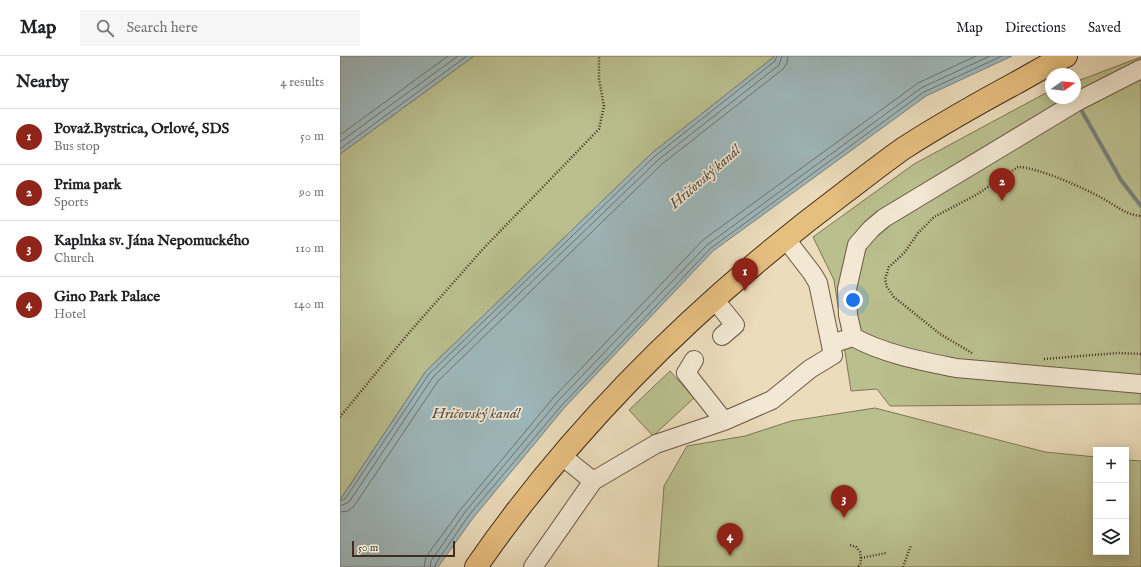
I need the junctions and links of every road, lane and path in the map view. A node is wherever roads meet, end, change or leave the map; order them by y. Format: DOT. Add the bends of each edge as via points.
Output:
graph roads {
  1 [pos="599,56"];
  2 [pos="1066,56"];
  3 [pos="1141,70"];
  4 [pos="1141,216"];
  5 [pos="784,238"];
  6 [pos="714,299"];
  7 [pos="722,336"];
  8 [pos="853,337"];
  9 [pos="831,344"];
  10 [pos="974,354"];
  11 [pos="1141,354"];
  12 [pos="1043,359"];
  13 [pos="694,360"];
  14 [pos="1141,384"];
  15 [pos="340,417"];
  16 [pos="724,421"];
  17 [pos="562,456"];
  18 [pos="593,481"];
  19 [pos="850,545"];
  20 [pos="911,545"];
  21 [pos="886,553"];
  22 [pos="861,558"];
  23 [pos="476,567"];
  24 [pos="533,567"];
  25 [pos="858,567"];
  26 [pos="903,567"];
  1 -- 15 [label="path" via="599,79 604,106 599,129 483,249 407,335"];
  2 -- 5 [label="main road" via="980,102 903,149"];
  3 -- 8 [label="street" via="1078,101 884,218 871,229 857,245 847,289 848,315"];
  4 -- 10 [label="path" via="1126,213 1093,193 1035,170 1018,167 976,195 934,217 889,267 885,279 886,287 894,297 940,334"];
  5 -- 6 [label="main road"];
  5 -- 9 [label="street" via="818,283"];
  6 -- 7 [label="street" via="735,325"];
  6 -- 17 [label="main road" via="622,389"];
  8 -- 9 [label="street"];
  8 -- 14 [label="street" via="899,354 956,368"];
  9 -- 16 [label="street" via="833,355 810,369 772,400"];
  11 -- 12 [label="path" via="1118,353"];
  13 -- 16 [label="street" via="686,373"];
  16 -- 18 [label="street" via="656,444"];
  17 -- 18 [label="street"];
  17 -- 23 [label="main road"];
  18 -- 24 [label="street"];
  19 -- 22 [label="path" via="856,547"];
  20 -- 26 [label="path"];
  21 -- 22 [label="path"];
  22 -- 25 [label="path"];
}
